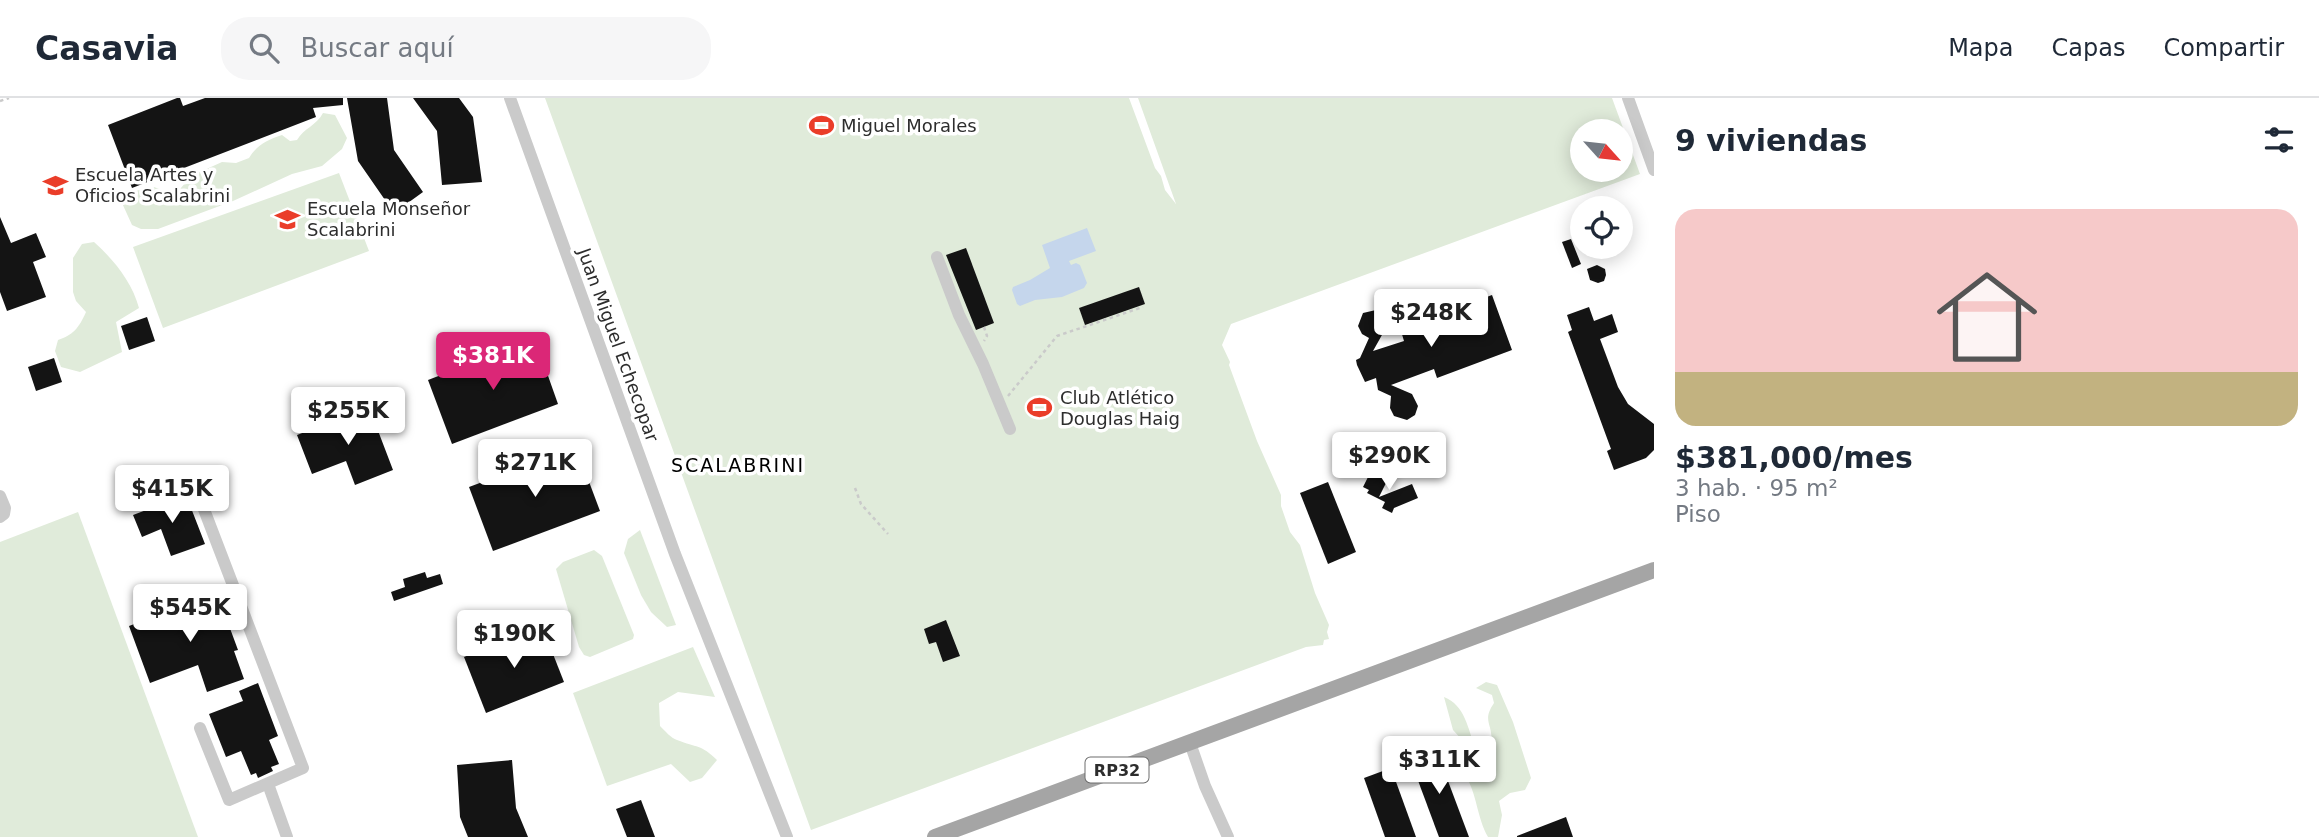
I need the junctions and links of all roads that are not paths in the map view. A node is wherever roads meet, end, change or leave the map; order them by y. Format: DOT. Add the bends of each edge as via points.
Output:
graph roads {
  1 [pos="510,98"];
  2 [pos="1628,98"];
  3 [pos="1654,170"];
  4 [pos="937,257"];
  5 [pos="1010,429"];
  6 [pos="0,496"];
  7 [pos="200,499"];
  8 [pos="2,516"];
  9 [pos="1654,570"];
  10 [pos="201,728"];
  11 [pos="1190,743"];
  12 [pos="268,784"];
  13 [pos="288,837"];
  14 [pos="787,837"];
  15 [pos="935,837"];
  16 [pos="1228,837"];
  1 -- 14 [label="street, Juan Miguel Echecopar" via="675,554"];
  2 -- 3 [label="street"];
  4 -- 5 [label="street"];
  6 -- 8 [label="street" via="5,508"];
  7 -- 12 [label="street" via="303,768"];
  9 -- 11 [label="main road, RP32"];
  10 -- 12 [label="street" via="229,800"];
  11 -- 15 [label="main road, RP32"];
  11 -- 16 [label="street"];
  12 -- 13 [label="street"];
}
